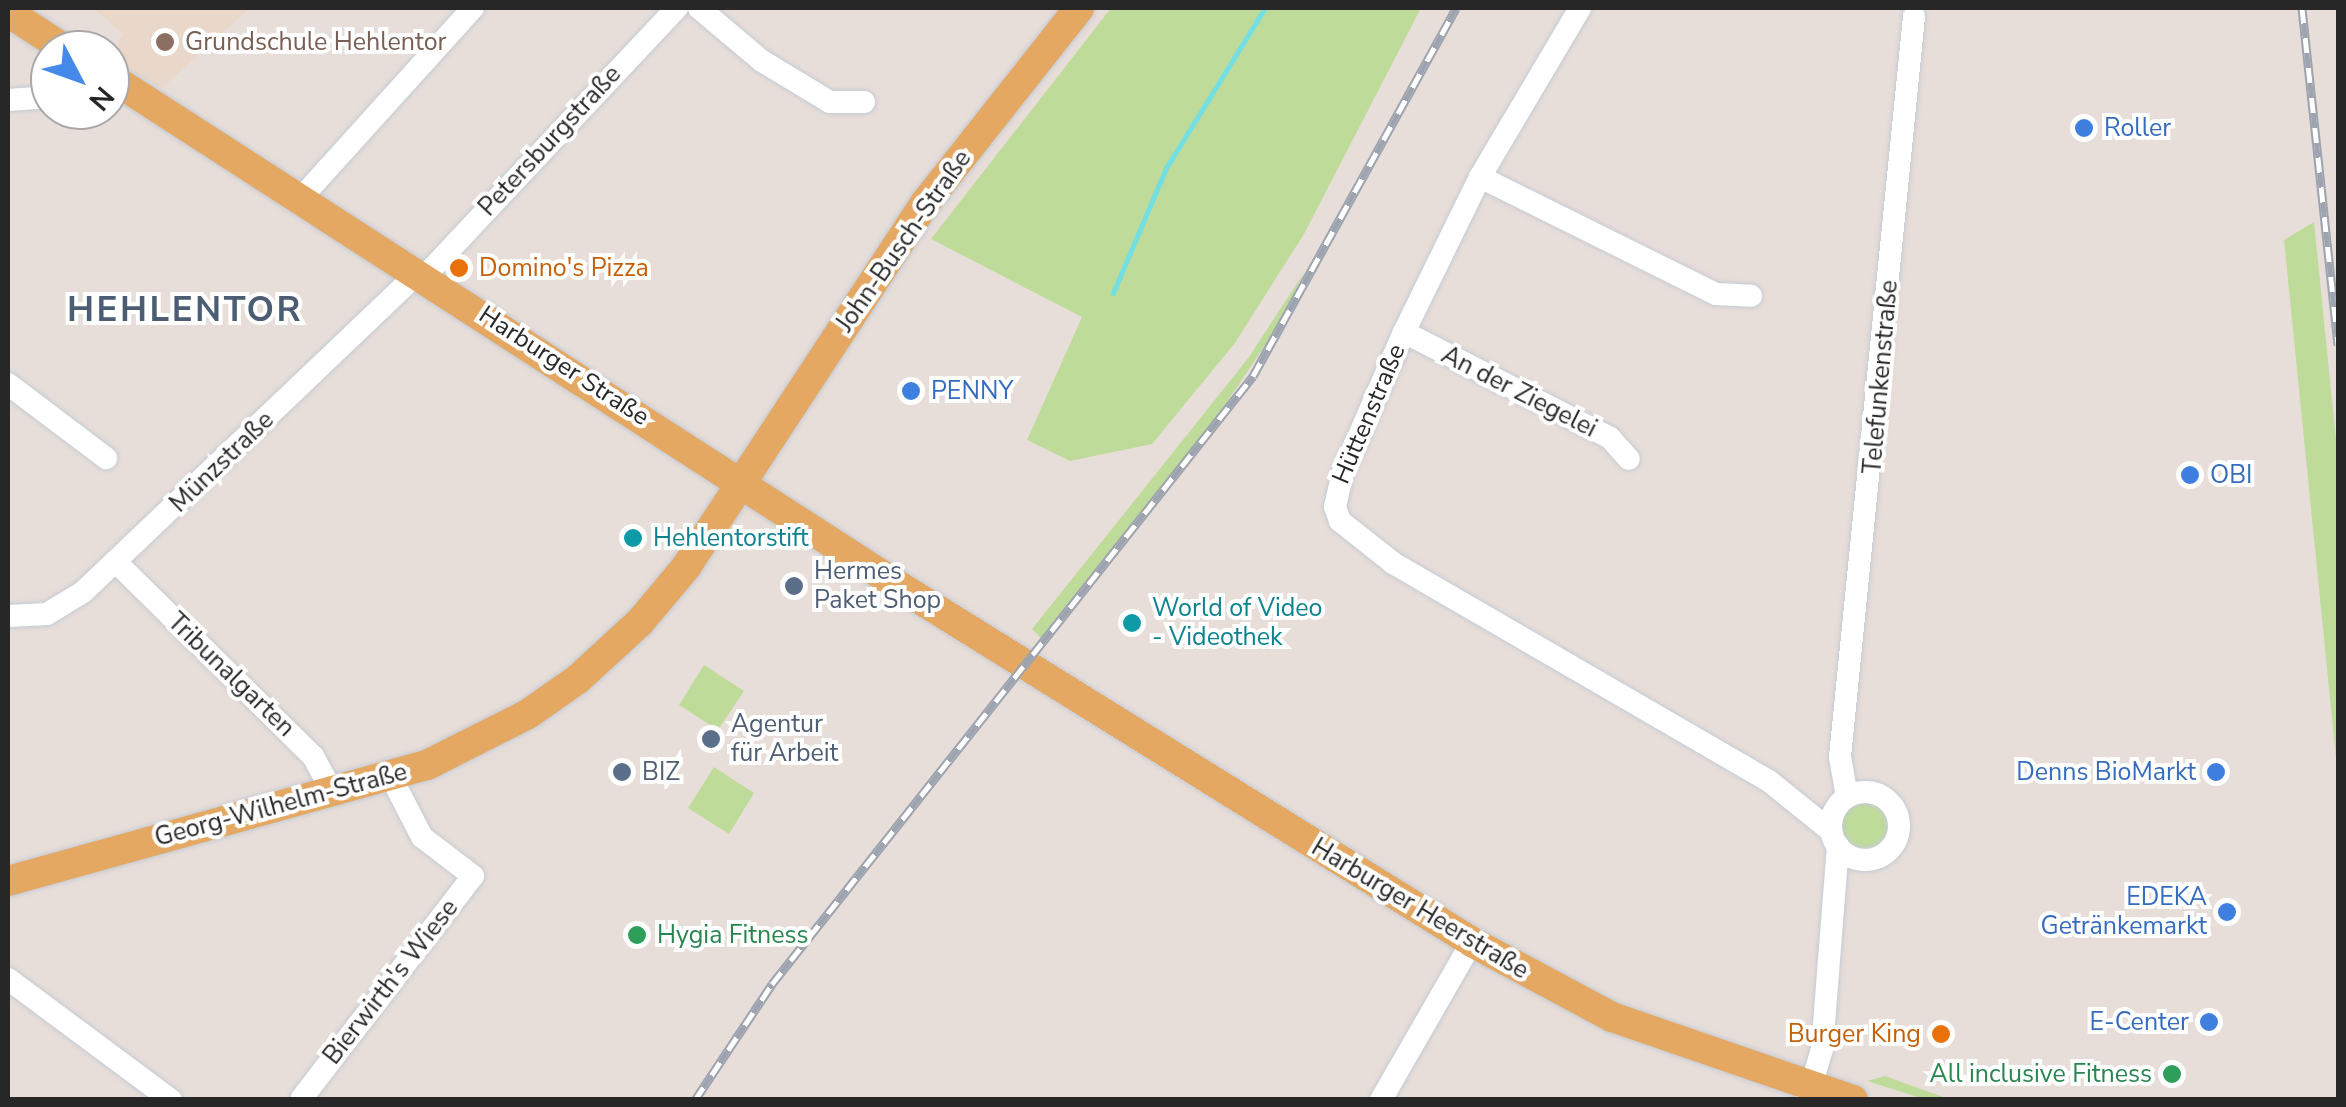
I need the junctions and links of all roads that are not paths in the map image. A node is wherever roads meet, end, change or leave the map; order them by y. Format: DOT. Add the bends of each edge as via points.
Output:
graph roads {
  1 [pos="473,8"];
  2 [pos="678,8"];
  3 [pos="699,8"];
  4 [pos="1079,8"];
  5 [pos="1580,8"];
  6 [pos="8,12"];
  7 [pos="1914,17"];
  8 [pos="35,30"];
  9 [pos="130,90"];
  10 [pos="864,102"];
  11 [pos="1480,178"];
  12 [pos="302,197"];
  13 [pos="422,274"];
  14 [pos="1751,296"];
  15 [pos="1404,332"];
  16 [pos="8,384"];
  17 [pos="106,458"];
  18 [pos="1629,459"];
  19 [pos="742,482"];
  20 [pos="117,563"];
  21 [pos="8,616"];
  22 [pos="1016,659"];
  23 [pos="390,777"];
  24 [pos="1786,792"];
  25 [pos="333,793"];
  26 [pos="1851,797"];
  27 [pos="1835,839"];
  28 [pos="1864,860"];
  29 [pos="8,881"];
  30 [pos="1836,909"];
  31 [pos="1472,942"];
  32 [pos="8,980"];
  33 [pos="1809,1093"];
  34 [pos="302,1098"];
  35 [pos="171,1100"];
  36 [pos="1381,1100"];
  37 [pos="1853,1100"];
  1 -- 12 [label="street"];
  2 -- 13 [label="street, Petersburgstraße"];
  3 -- 10 [label="street" via="762,61 830,102"];
  4 -- 19 [label="main road, John-Busch-Straße" via="926,202"];
  5 -- 11 [label="street, Hüttenstraße"];
  6 -- 8 [label="main road"];
  7 -- 26 [label="street, Telefunkenstraße" via="1843,737"];
  9 -- 12 [label="main road, Harburger Straße"];
  11 -- 14 [label="street" via="1716,294"];
  11 -- 15 [label="street, Hüttenstraße"];
  12 -- 13 [label="main road, Harburger Straße"];
  13 -- 19 [label="main road, Harburger Straße"];
  13 -- 20 [label="street, Münzstraße"];
  15 -- 18 [label="street, An der Ziegelei" via="1610,438"];
  15 -- 24 [label="street, Hüttenstraße" via="1343,472 1335,507 1340,521 1392,562"];
  16 -- 17 [label="street"];
  19 -- 22 [label="main road, Harburger Straße"];
  19 -- 23 [label="main road, Georg-Wilhelm-Straße" via="686,567 578,679 478,741"];
  20 -- 21 [label="street, Münzstraße" via="47,614"];
  20 -- 25 [label="street, Tribunalgarten" via="313,756"];
  22 -- 31 [label="main road, Harburger Heerstraße"];
  23 -- 25 [label="main road, Georg-Wilhelm-Straße"];
  23 -- 34 [label="street, Bierwirth's Wiese" via="422,837 473,876"];
  24 -- 26 [label="street"];
  24 -- 27 [label="street"];
  25 -- 29 [label="main road, Georg-Wilhelm-Straße"];
  26 -- 27 [label="street, Telefunkenstraße"];
  26 -- 28 [label="street, Telefunkenstraße" via="1888,800 1899,828 1892,847"];
  27 -- 28 [label="street"];
  27 -- 30 [label="street, Telefunkenstraße"];
  28 -- 30 [label="street, Telefunkenstraße"];
  30 -- 33 [label="street, Telefunkenstraße" via="1822,1049"];
  31 -- 33 [label="main road, Harburger Heerstraße" via="1612,1017"];
  31 -- 36 [label="street"];
  32 -- 35 [label="street"];
  33 -- 37 [label="main road, Harburger Heerstraße"];
}
